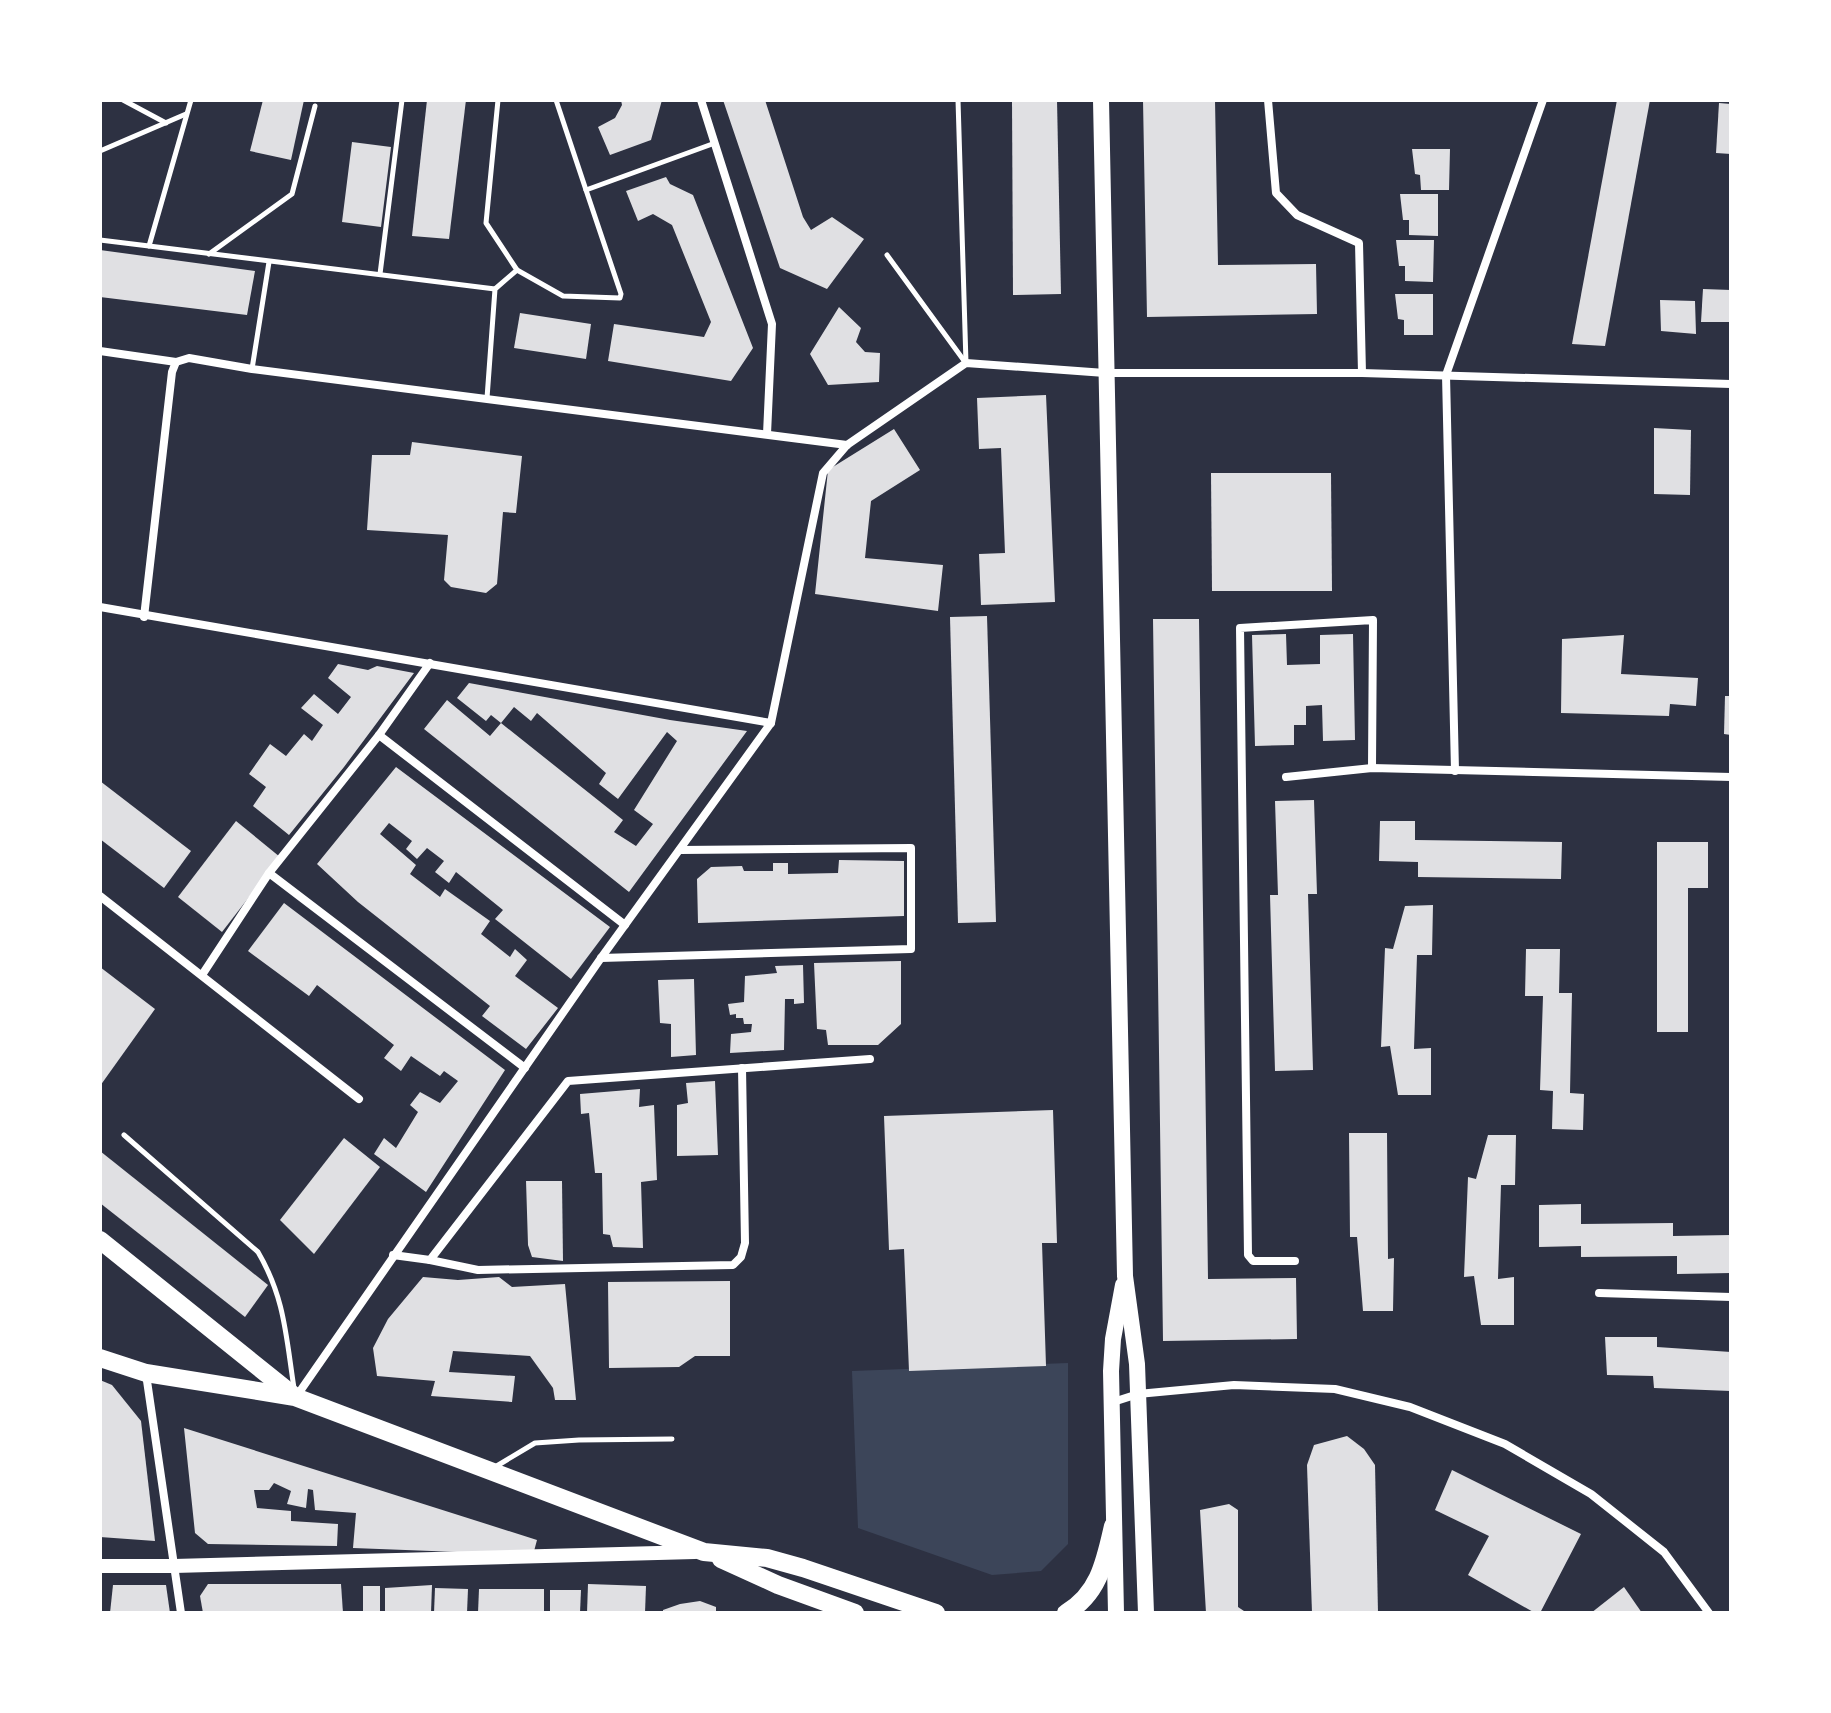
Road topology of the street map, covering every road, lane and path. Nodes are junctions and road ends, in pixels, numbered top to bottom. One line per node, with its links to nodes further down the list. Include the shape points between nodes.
1 (123, 100): 13 (lane)
2 (191, 100): 12 (lane)
3 (402, 100): 23 (lane)
4 (498, 100): 22 (lane, via 486,223)
5 (556, 100): 16 (lane)
6 (701, 100): 14 (street)
7 (958, 100): 27 (lane)
8 (1101, 100): 29 (main road)
9 (1268, 100): 30 (street, via 1276,193 1297,215 1359,243)
10 (1543, 100): 31 (street)
11 (315, 106): 19 (lane, via 292,194)
12 (187, 113): 13 (lane); 18 (lane)
13 (166, 123): 15 (lane)
14 (715, 143): 16 (lane); 34 (street, via 772,324)
15 (100, 151)
16 (586, 190): 22 (lane, via 620,298 563,296)
17 (100, 240): 18 (lane)
18 (149, 246): 19 (lane)
19 (208, 255): 21 (lane)
20 (887, 255): 27 (lane)
21 (269, 262): 23 (lane); 28 (lane)
22 (517, 270): 24 (lane)
23 (380, 274): 24 (lane)
24 (495, 289): 33 (lane)
25 (100, 351): 26 (street)
26 (176, 362): 28 (street, via 189,358); 37 (street)
27 (966, 363): 29 (street); 35 (street)
28 (252, 369): 33 (street)
29 (1105, 373): 30 (street); 60 (main road)
30 (1362, 373): 31 (street)
31 (1446, 375): 32 (street); 42 (street)
32 (1731, 384)
33 (487, 398): 34 (street)
34 (767, 434): 35 (street)
35 (847, 445): 39 (street, via 823,473)
36 (100, 607): 37 (street)
37 (144, 617): 38 (street)
38 (430, 663): 39 (street); 40 (street)
39 (771, 723): 45 (street)
40 (379, 735): 46 (street); 48 (street)
41 (1372, 768): 42 (street); 43 (street); 59 (street, via 1373,620 1240,628 1248,1255 1253,1261)
42 (1455, 771): 44 (street)
43 (1286, 777)
44 (1731, 777)
45 (680, 850): 48 (street); 49 (street, via 911,848 911,949)
46 (269, 873): 50 (street); 52 (street)
47 (100, 896): 50 (street)
48 (625, 925): 49 (street)
49 (601, 958): 52 (street)
50 (202, 975): 54 (street)
51 (870, 1059): 53 (street)
52 (525, 1068): 57 (street)
53 (742, 1068): 58 (street, via 568,1081); 58 (street, via 745,1243 733,1265 478,1270)
54 (359, 1099)
55 (124, 1135): 66 (lane, via 258,1252 280,1297)
56 (100, 1240): 66 (main road)
57 (393, 1255): 58 (street); 66 (street)
58 (430, 1260)
59 (1295, 1261)
60 (1125, 1276): 65 (main road); 67 (main road, via 1113,1339)
61 (1599, 1293): 62 (street)
62 (1731, 1297)
63 (100, 1358): 64 (main road)
64 (146, 1373): 66 (main road); 73 (street)
65 (1138, 1394): 67 (street); 79 (main road); 80 (street, via 1234,1385 1335,1389 1410,1407 1505,1444 1591,1494 1664,1552)
66 (295, 1397): 69 (main road)
67 (1110, 1403): 70 (main road)
68 (672, 1439): 69 (lane, via 535,1443)
69 (490, 1470): 71 (main road)
70 (1113, 1526): 77 (main road, via 1094,1587); 78 (main road)
71 (704, 1552): 73 (street); 75 (main road); 76 (main road, via 767,1558)
72 (100, 1566): 73 (street)
73 (174, 1566): 74 (street)
74 (181, 1613)
75 (855, 1613)
76 (936, 1613)
77 (1066, 1613)
78 (1116, 1613)
79 (1146, 1613)
80 (1709, 1613)

